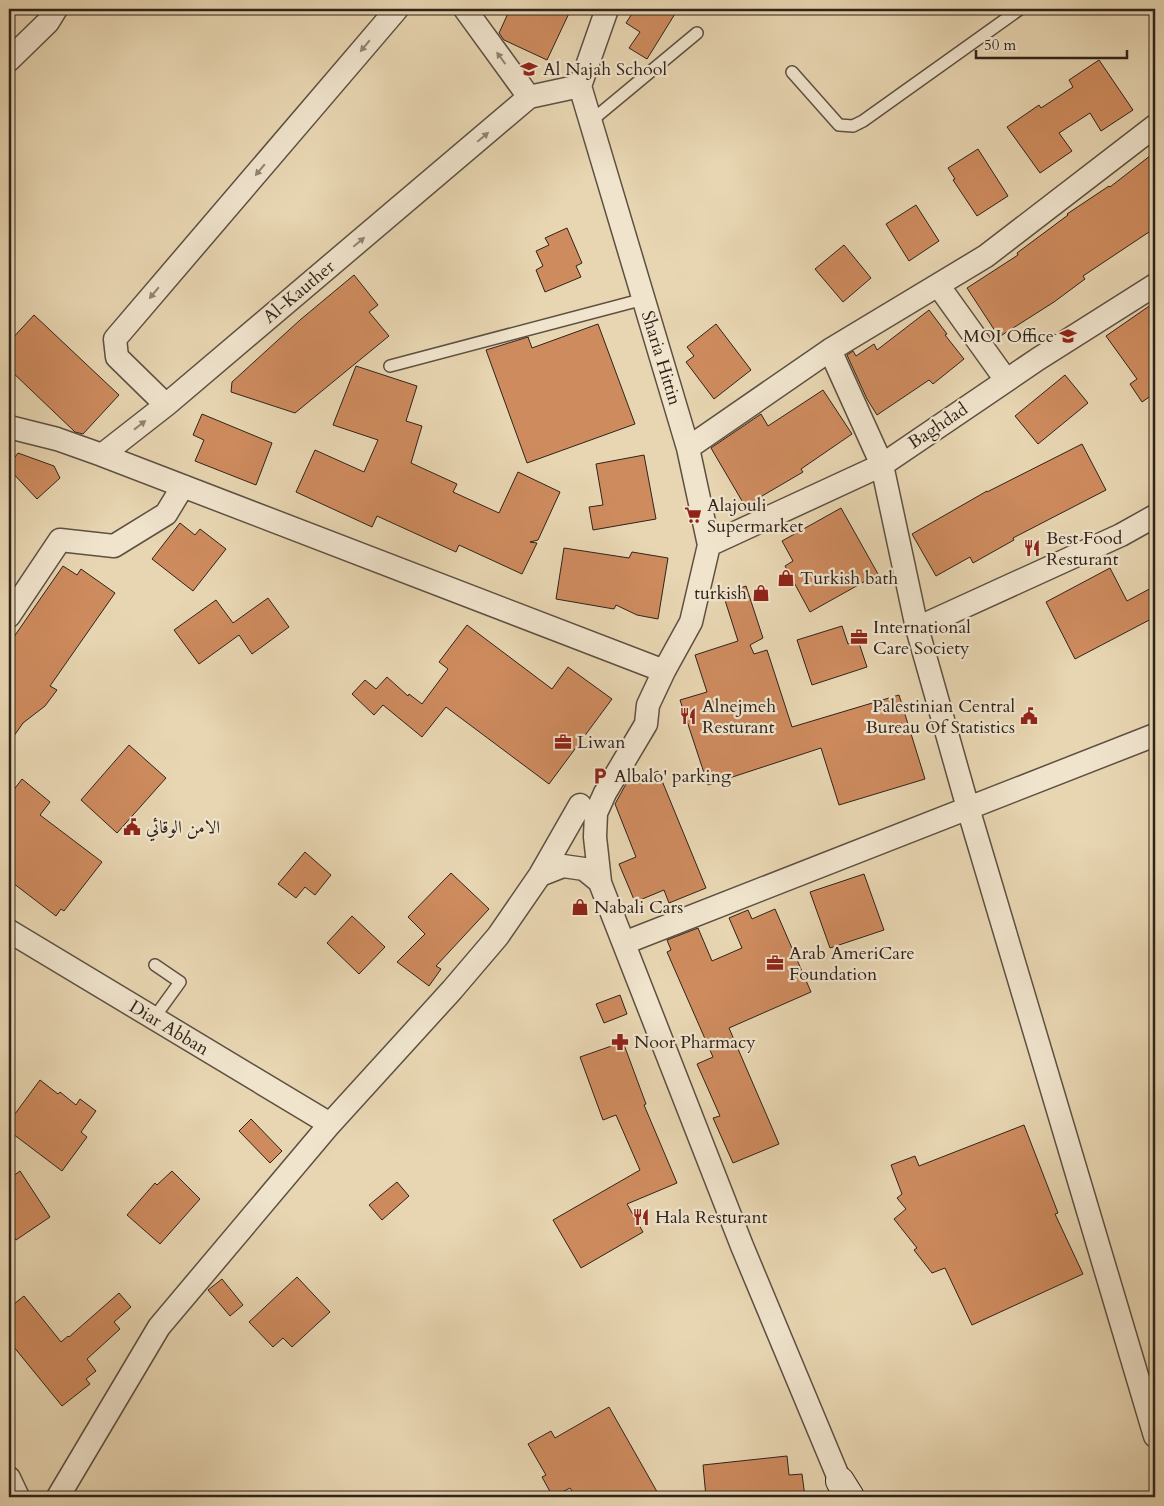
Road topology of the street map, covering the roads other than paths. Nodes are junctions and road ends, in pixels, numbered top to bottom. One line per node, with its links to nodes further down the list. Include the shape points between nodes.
1 (56, 9): 7 (street, via 48,22)
2 (397, 9): 19 (street, one-way to 19, via 116,339 118,357)
3 (465, 9): 10 (street, one-way to 3)
4 (607, 9): 9 (street)
5 (1020, 9): 8 (lane, via 871,116 852,126 840,125)
6 (697, 33): 11 (lane)
7 (9, 60)
8 (792, 72)
9 (580, 86): 10 (street, Al-Kauther); 11 (street, Sharia Hittin)
10 (530, 97): 19 (street, Al-Kauther, one-way to 10)
11 (590, 122): 15 (street, Sharia Hittin)
12 (1155, 126): 13 (street, via 986,256)
13 (938, 285): 16 (street); 18 (street)
14 (1155, 285): 18 (street, Baghdad)
15 (644, 299): 17 (lane); 23 (street, Sharia Hittin)
16 (830, 350): 23 (street); 25 (street)
17 (390, 366)
18 (1006, 380): 25 (street, Baghdad)
19 (166, 404): 24 (street, Al-Kauther, one-way to 19)
20 (9, 410): 22 (street)
21 (9, 427): 22 (street)
22 (45, 436): 24 (street)
23 (688, 448): 28 (street, Sharia Hittin)
24 (102, 455): 26 (street)
25 (882, 465): 28 (street, Baghdad); 30 (street)
26 (183, 486): 29 (street, via 166,514 114,546 60,540); 31 (street)
27 (1155, 516): 30 (street, via 1121,535)
28 (709, 545): 31 (street, Sharia Hittin, via 691,622)
29 (9, 616)
30 (917, 628): 35 (street)
31 (664, 672): 32 (street, Sharia Hittin)
32 (648, 705): 34 (street, via 634,718); 36 (street, via 646,724 604,793)
33 (1155, 735): 35 (street)
34 (580, 805): 36 (street); 37 (street)
35 (968, 808): 41 (street); 45 (street)
36 (589, 836): 37 (street); 39 (street)
37 (557, 843): 38 (street)
38 (540, 875): 39 (street, via 563,866 584,869); 44 (street, via 498,936 458,984)
39 (600, 882): 41 (street)
40 (9, 931): 43 (street, Diar Abban)
41 (624, 943): 47 (street)
42 (155, 965): 43 (lane, via 180,982)
43 (154, 1018): 44 (street, Diar Abban)
44 (330, 1124): 49 (street, via 158,1327)
45 (1155, 1436)
46 (9, 1478): 48 (street)
47 (843, 1492)
48 (18, 1497)
49 (58, 1497)

